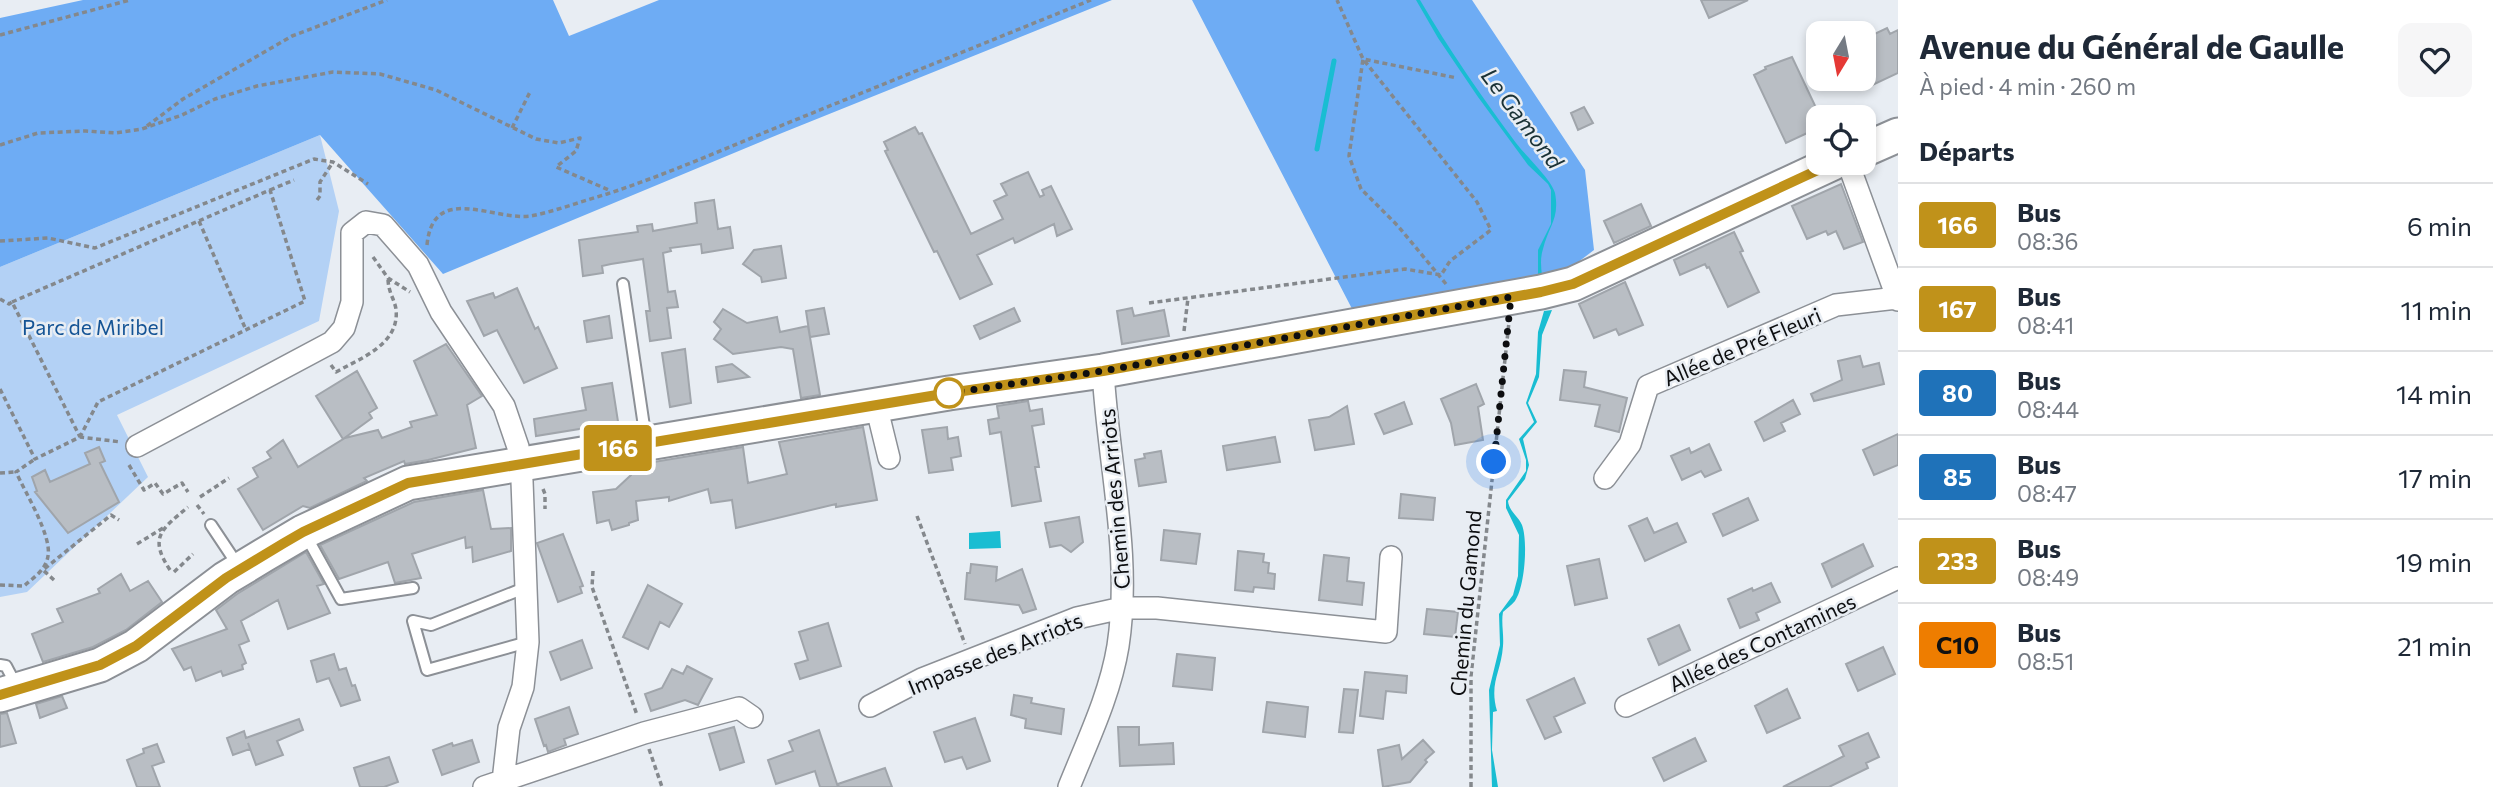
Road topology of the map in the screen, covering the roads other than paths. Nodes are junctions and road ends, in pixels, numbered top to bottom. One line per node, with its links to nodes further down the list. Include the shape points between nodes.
1 (1898, 135): 2 (main road)
2 (1876, 145)
3 (1807, 175): 7 (main road, via 1573,284)
4 (1852, 175): 6 (street)
5 (623, 284): 9 (lane)
6 (1897, 299): 13 (street, Allée de Pré Fleuri, via 1836,305 1648,386 1630,444)
7 (1103, 371): 8 (main road); 21 (street, Chemin des Arriots)
8 (876, 405): 9 (main road); 11 (street)
9 (646, 443): 12 (main road)
10 (137, 446): 12 (street, via 331,342 344,328 352,302 352,233 366,222 383,225 418,265 441,312 503,406)
11 (889, 458)
12 (520, 464): 15 (main road, via 408,483); 19 (street)
13 (1605, 478)
14 (211, 525): 17 (lane)
15 (303, 532): 17 (main road); 20 (lane, via 341,600)
16 (1391, 557): 21 (street, Impasse des Arriots, via 1386,632)
17 (240, 569): 23 (main road, via 136,646 100,665)
18 (1898, 578): 25 (street, Allée des Contamines)
19 (527, 587): 22 (street); 22 (lane, via 431,625 413,621 427,670)
20 (414, 588)
21 (1122, 608): 24 (street, Impasse des Arriots, via 1077,618 971,659); 28 (street, Chemin des Arriots, via 1107,690)
22 (528, 642): 27 (street, via 523,687)
23 (6, 683)
24 (870, 706)
25 (1626, 706)
26 (752, 717): 27 (street, via 739,708 643,733)
27 (497, 785)
28 (1069, 787)

